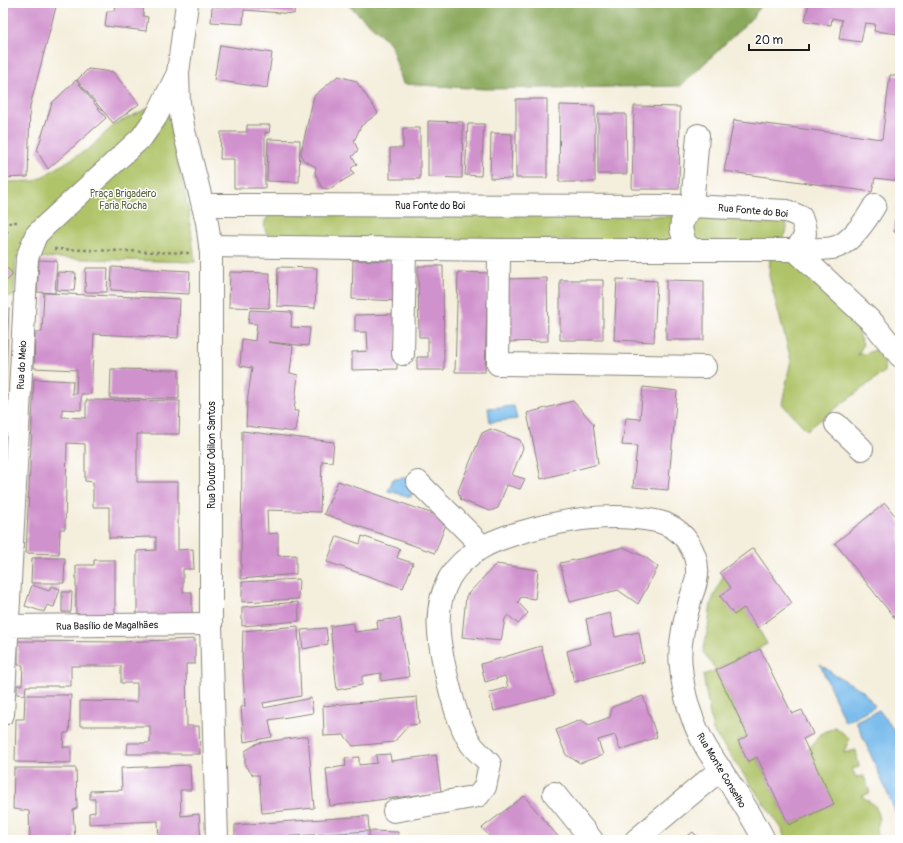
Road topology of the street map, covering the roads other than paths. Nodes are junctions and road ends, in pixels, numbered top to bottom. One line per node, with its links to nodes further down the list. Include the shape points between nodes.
1 (187, 3): 2 (street)
2 (178, 73): 4 (street, Rua Doutor Odilon Santos, via 179,103 184,131); 20 (street, Rua do Meio, via 156,117 142,137 45,226 36,235 30,248)
3 (698, 134): 6 (street)
4 (203, 205): 6 (street, Rua Fonte do Boi); 9 (street, Rua Doutor Odilon Santos)
5 (875, 205): 11 (street, via 863,226 848,240 834,248)
6 (692, 206): 8 (street, via 682,222 681,229 685,243); 11 (street, Rua Fonte do Boi, via 787,211 801,217 806,231 804,239)
7 (405, 249): 9 (street); 10 (street); 12 (street)
8 (692, 249): 10 (street); 11 (street)
9 (211, 250): 19 (street, Rua Doutor Odilon Santos)
10 (499, 250): 14 (street, via 498,364)
11 (795, 250): 13 (street, via 874,324)
12 (403, 354)
13 (900, 356)
14 (705, 367)
15 (836, 424): 16 (street)
16 (862, 449)
17 (418, 482): 18 (street)
18 (483, 547): 22 (street, Rua Monte Conselho, via 536,528 601,516 653,520 667,524 680,532 695,557 698,572 682,639 680,666 684,692 692,718 706,748); 24 (street, Rua Monte Conselho, via 466,559 450,576 441,596 438,618 439,643 461,725 472,745 490,764 485,787 478,796)
19 (211, 624): 20 (street, Rua Basílio de Magalhães); 25 (street, Rua Doutor Odilon Santos)
20 (5, 626): 21 (street, Rua do Meio)
21 (3, 714)
22 (721, 769): 27 (street); 28 (street, Rua Monte Conselho)
23 (554, 793): 26 (street)
24 (394, 811)
25 (217, 840)
26 (592, 840)
27 (636, 840)
28 (764, 840)

